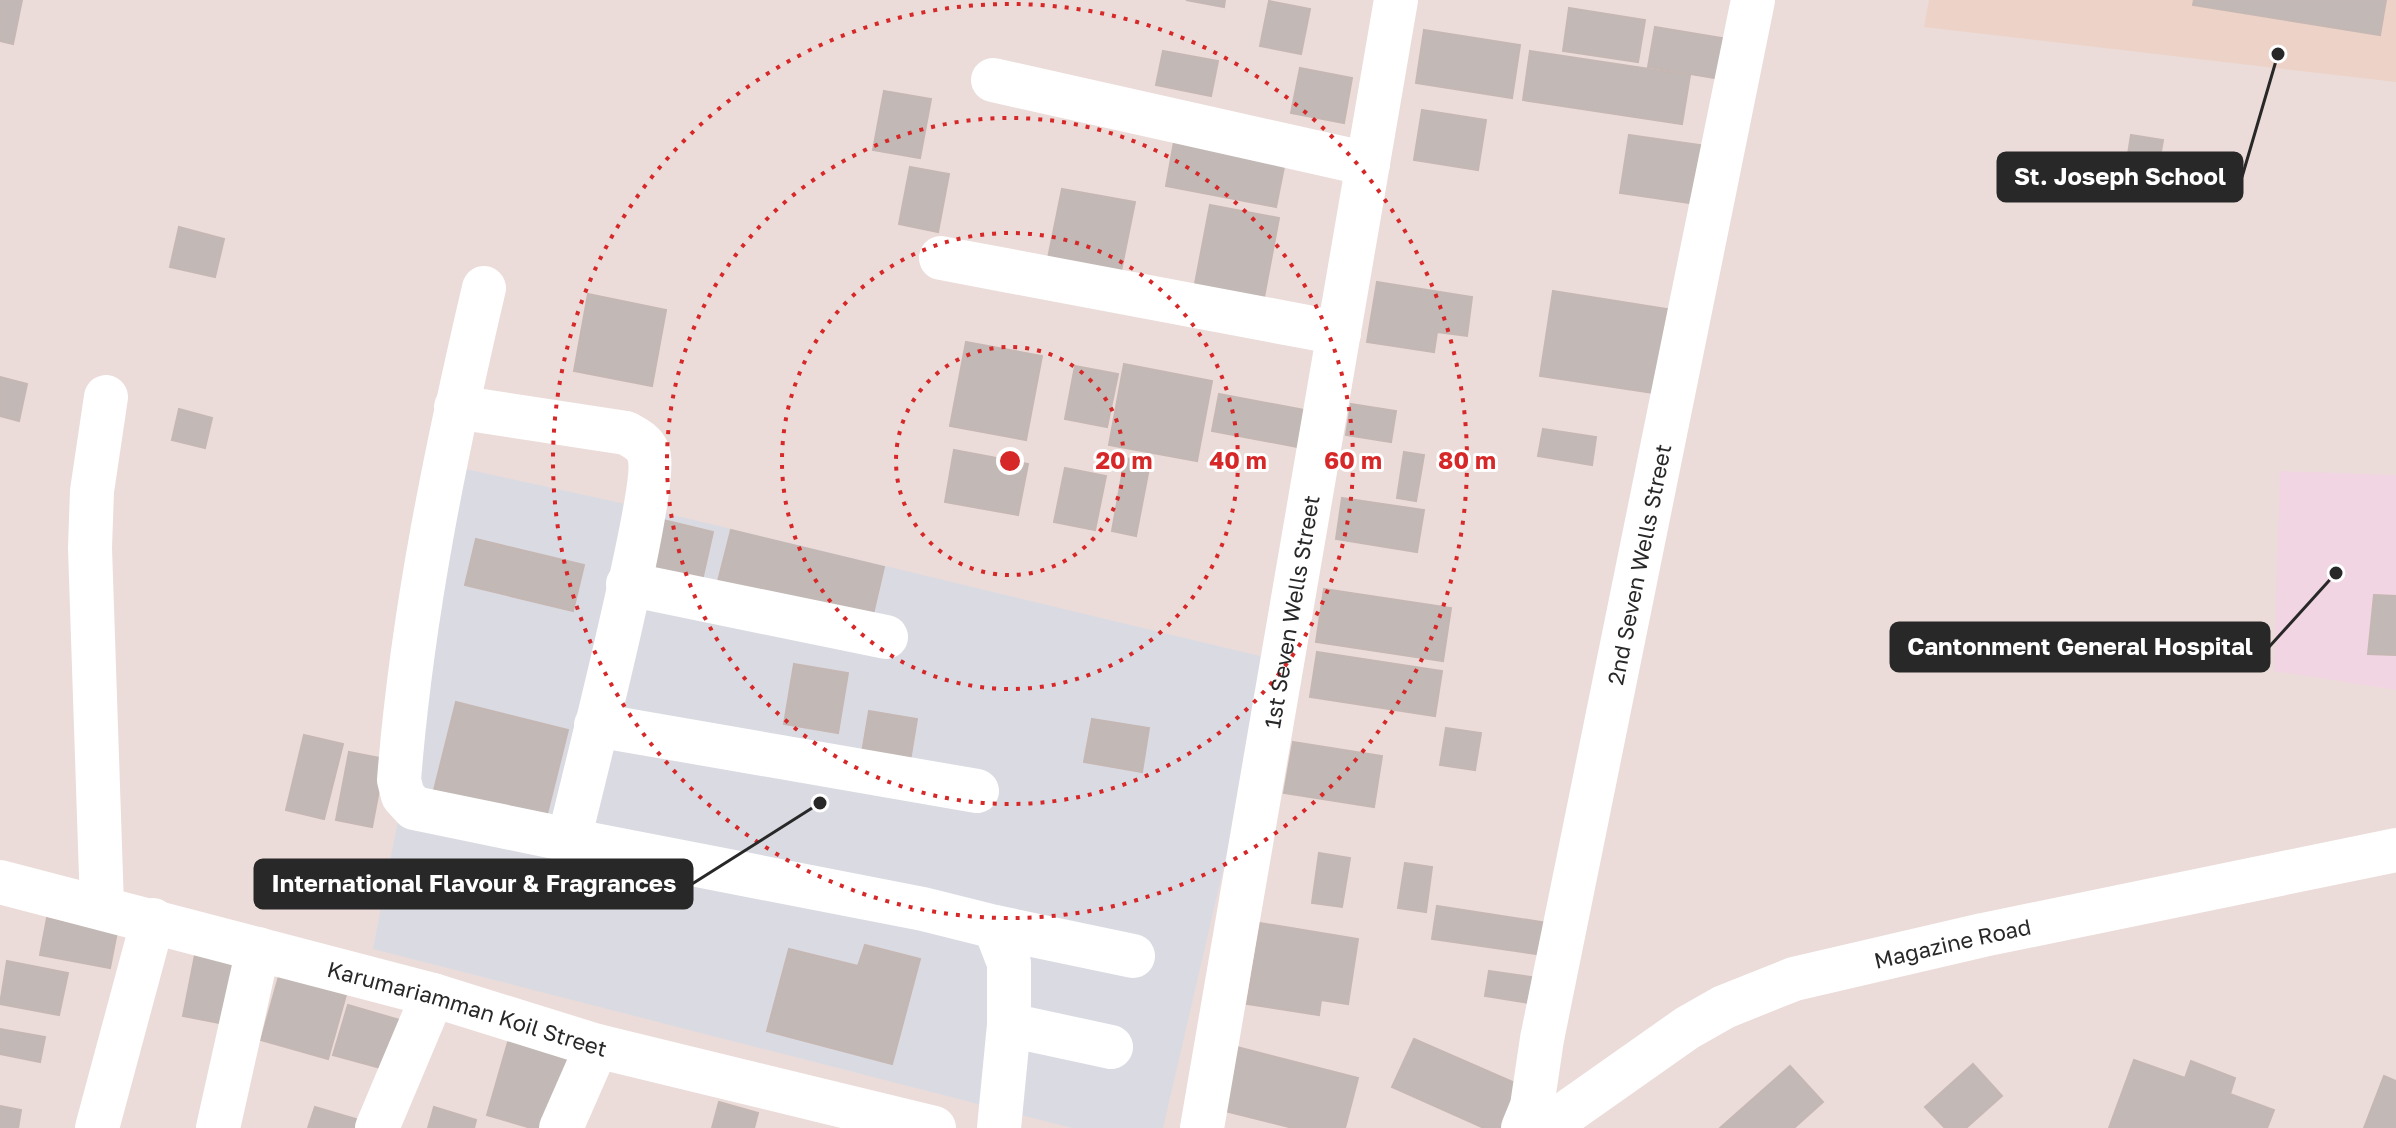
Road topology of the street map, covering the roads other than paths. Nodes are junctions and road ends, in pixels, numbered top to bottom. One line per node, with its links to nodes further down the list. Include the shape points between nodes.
1 (1396, 0): 4 (street, 1st Seven Wells Street)
2 (1753, 0): 33 (street, 2nd Seven Wells Street, via 1532,1106)
3 (993, 80): 4 (street)
4 (1368, 164): 7 (street, 1st Seven Wells Street)
5 (941, 258): 7 (street)
6 (484, 288): 9 (street)
7 (1339, 333): 32 (street, 1st Seven Wells Street)
8 (106, 397): 17 (street, via 92,491 90,548)
9 (456, 407): 10 (street, via 626,433 639,440 649,454 650,474); 14 (street, via 411,654 399,780 403,796 414,808)
10 (628, 584): 11 (street); 12 (street)
11 (886, 637)
12 (596, 725): 13 (street); 14 (street)
13 (977, 791)
14 (569, 840): 19 (street)
15 (2396, 850): 34 (street, Magazine Road, via 1794,979 1687,1028)
16 (2, 893): 17 (street, Karumariamman Koil Street)
17 (102, 906): 18 (street, Karumariamman Koil Street)
18 (153, 920): 20 (street, Karumariamman Koil Street); 26 (street)
19 (995, 927): 21 (street); 23 (street, via 1009,963)
20 (258, 949): 22 (street, Karumariamman Koil Street); 27 (street)
21 (1133, 956)
22 (433, 995): 24 (street, Karumariamman Koil Street); 28 (street)
23 (1009, 1025): 25 (street); 31 (street)
24 (597, 1046): 29 (street); 30 (street, Karumariamman Koil Street)
25 (1111, 1047)
26 (97, 1128)
27 (218, 1128)
28 (377, 1128)
29 (561, 1128)
30 (934, 1128)
31 (999, 1128)
32 (1202, 1128)
33 (1523, 1128)
34 (1545, 1128)

